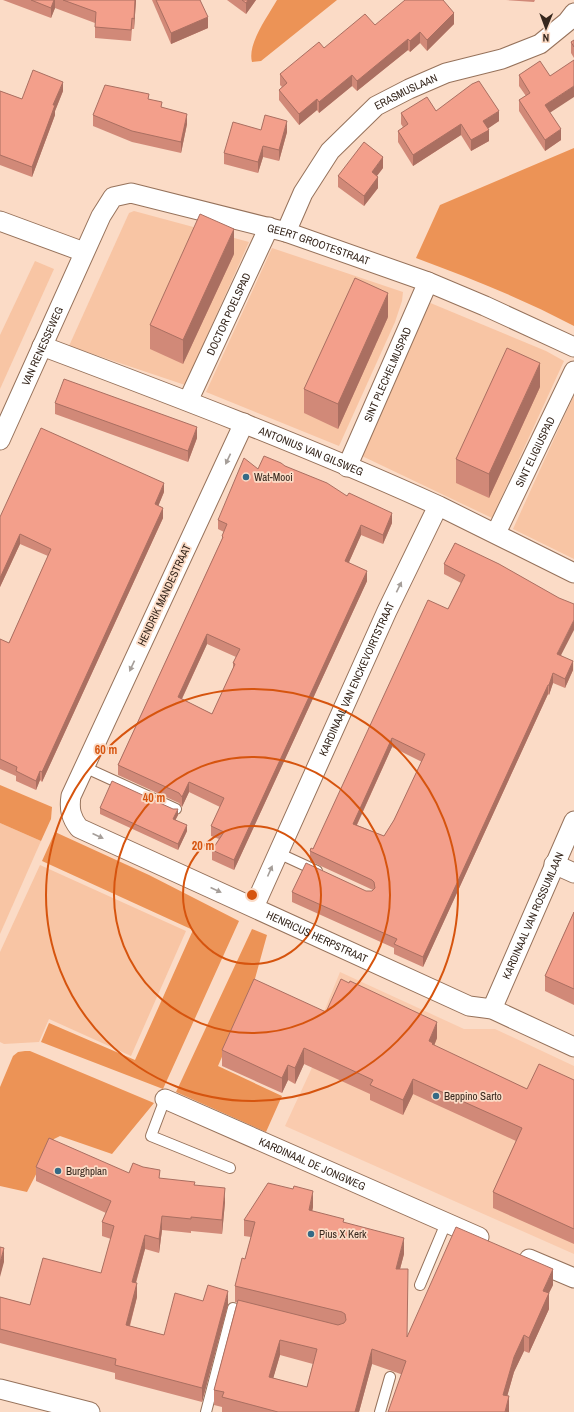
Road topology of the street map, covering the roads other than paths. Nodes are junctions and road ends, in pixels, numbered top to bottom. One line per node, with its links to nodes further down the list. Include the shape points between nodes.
1 (574, 13): 3 (street, ERASMUSLAAN, via 540,44 502,59 446,73 409,88 376,106 330,152)
2 (0, 221): 4 (street)
3 (277, 229): 4 (street, GEERT GROOTESTRAAT, via 131,193 114,197 101,216); 5 (street, GEERT GROOTESTRAAT); 9 (street, DOCTOR POELSPAD)
4 (84, 252): 6 (street, VAN RENESSEWEG)
5 (428, 282): 7 (street, GEERT GROOTESTRAAT); 12 (street, SINT PLECHELMUSPAD)
6 (42, 346): 9 (street, ANTONIUS VAN GILSWEG); 11 (street, VAN RENESSEWEG)
7 (574, 347)
8 (574, 371): 14 (street, SINT ELIGIUSPAD)
9 (188, 401): 10 (street, ANTONIUS VAN GILSWEG)
10 (244, 423): 12 (street, ANTONIUS VAN GILSWEG); 16 (street, HENDRIK MANDESTRAAT, one-way to 16)
11 (0, 440)
12 (347, 466): 13 (street, ANTONIUS VAN GILSWEG)
13 (438, 506): 14 (street, ANTONIUS VAN GILSWEG); 20 (street, KARDINAAL VAN ENCKEVOIRTSTRAAT, one-way to 13)
14 (496, 533): 15 (street, ANTONIUS VAN GILSWEG)
15 (574, 573)
16 (84, 767): 17 (lane); 18 (street, HENDRIK MANDESTRAAT, via 71,796)
17 (176, 809)
18 (70, 812): 24 (street, HENRICUS HERPSTRAAT, one-way to 24, via 79,828)
19 (574, 821): 21 (street, KARDINAAL VAN ROSSUMLAAN)
20 (278, 853): 23 (lane); 24 (street, KARDINAAL VAN ENCKEVOIRTSTRAAT, one-way to 20)
21 (554, 864): 22 (street); 25 (street, KARDINAAL VAN ROSSUMLAAN)
22 (574, 873)
23 (327, 876)
24 (254, 907): 25 (street, HENRICUS HERPSTRAAT, via 469,1006)
25 (492, 1009): 26 (street, HENRICUS HERPSTRAAT)
26 (574, 1047)
27 (166, 1099): 28 (lane, KARDINAAL DE JONGWEG, via 151,1136); 29 (street, KARDINAAL DE JONGWEG)
28 (230, 1168)
29 (446, 1223): 30 (street, KARDINAAL DE JONGWEG); 31 (lane)
30 (574, 1278)
31 (420, 1284)
32 (256, 1314): 36 (lane, via 233,1308)
33 (390, 1377): 37 (lane)
34 (0, 1389): 35 (street)
35 (90, 1412)
36 (206, 1412)
37 (380, 1412)

